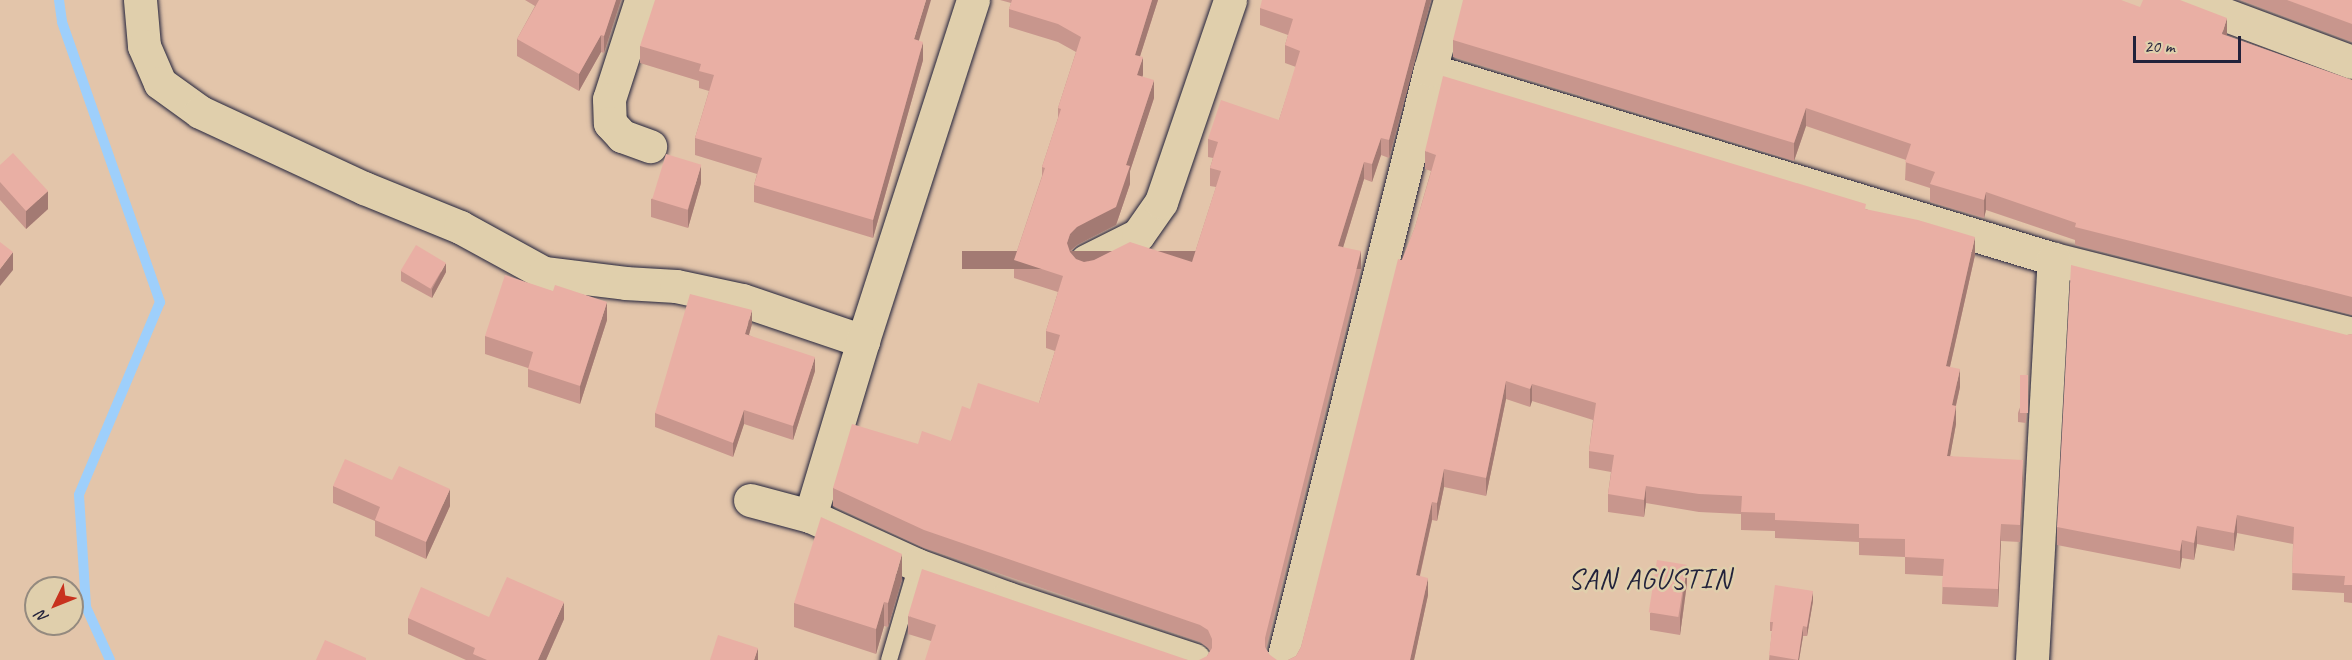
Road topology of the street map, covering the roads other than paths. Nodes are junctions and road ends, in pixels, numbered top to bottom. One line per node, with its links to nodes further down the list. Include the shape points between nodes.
1 (140, 0): 13 (street, via 144,46 160,83 200,112 364,188 460,227 544,273 742,300)
2 (641, 0): 9 (street, via 609,99 610,123 622,136)
3 (973, 0): 13 (street)
4 (1230, 0): 11 (street, via 1161,202 1138,235)
5 (1450, 0): 8 (street)
6 (2186, 0): 7 (street)
7 (2352, 62)
8 (1430, 70): 10 (street); 19 (street)
9 (650, 147)
10 (2054, 259): 12 (street); 20 (street)
11 (1086, 261)
12 (2352, 334)
13 (863, 341): 15 (street)
14 (750, 500): 15 (street)
15 (810, 516): 16 (street)
16 (917, 565): 17 (lane); 18 (street)
17 (889, 660)
18 (1194, 660)
19 (1283, 660)
20 (2032, 660)

